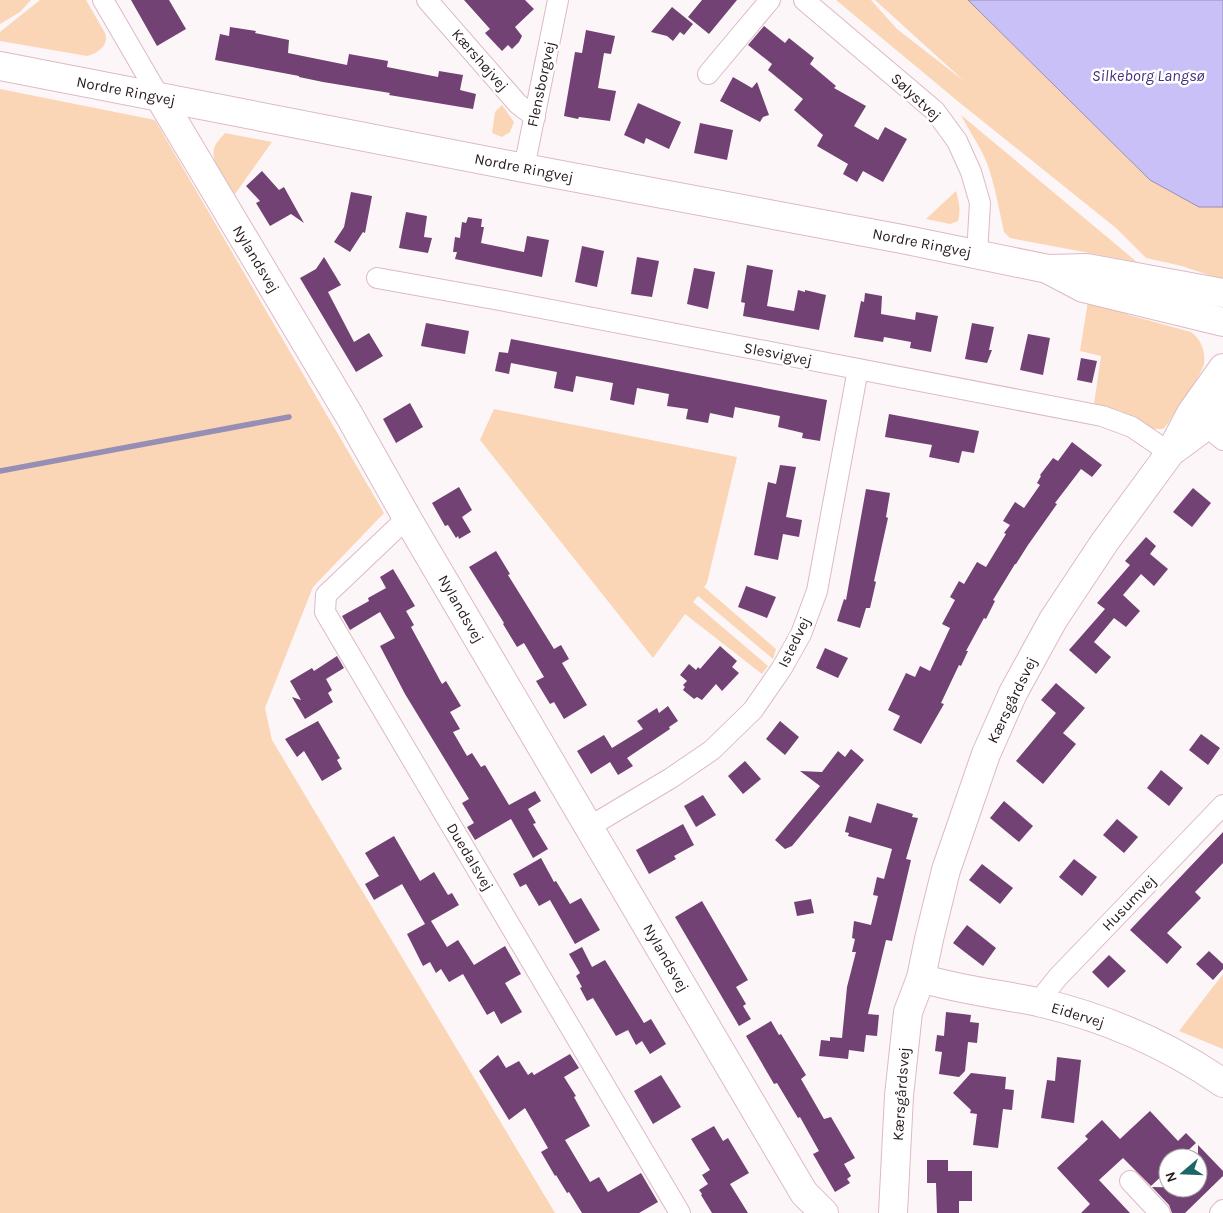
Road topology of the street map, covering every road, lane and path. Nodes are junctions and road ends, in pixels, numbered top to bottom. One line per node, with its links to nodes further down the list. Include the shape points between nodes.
1 (103, 0): 8 (street, Nylandsvej)
2 (427, 0): 9 (street, Kærshøjvej, via 518,104)
3 (558, 0): 9 (street, Flensborgvej)
4 (770, 0): 7 (street)
5 (804, 0): 11 (street, Sølystvej, via 936,111 958,141 980,203)
6 (0, 66): 8 (street, Nordre Ringvej)
7 (708, 74)
8 (160, 98): 10 (street, Nordre Ringvej); 22 (street, Nylandsvej)
9 (535, 117): 10 (street, Flensborgvej)
10 (524, 168): 11 (street, Nordre Ringvej)
11 (977, 254): 12 (street, Nordre Ringvej)
12 (1048, 269): 14 (street, Nordre Ringvej); 15 (street, Nordre Ringvej, via 1087,268)
13 (377, 278): 19 (street, Slesvigvej)
14 (1083, 288): 16 (street, via 1142,290); 17 (street, Nordre Ringvej)
15 (1223, 293)
16 (1223, 310)
17 (1223, 322)
18 (1223, 368): 21 (street, Kærsgårdsvej, via 1191,413)
19 (858, 369): 21 (street, Slesvigvej, via 1102,416 1132,427); 24 (street, Istedvej, via 817,591 801,634 782,668 753,710 712,750)
20 (1217, 424): 21 (street, Kærsgårdsvej)
21 (1170, 453): 25 (street, Kærsgårdsvej, via 1078,580 1013,694 960,824)
22 (407, 518): 24 (street, Nylandsvej); 30 (street, Duedalsvej, via 326,595 325,612)
23 (1223, 805): 26 (street, Husumvej, via 1058,977)
24 (589, 827): 31 (street, Nylandsvej, via 804,1193)
25 (921, 978): 26 (street, Eidervej); 32 (street, Kærsgårdsvej, via 908,1012 899,1096); 33 (street, Kærsgårdsvej, via 922,1026)
26 (1038, 1002): 27 (street, Eidervej, via 1122,1029 1198,1065)
27 (1223, 1083)
28 (1130, 1181): 34 (street)
29 (1223, 1210): 35 (street)
30 (680, 1213)
31 (824, 1213)
32 (894, 1213)
33 (910, 1213)
34 (1160, 1213)
35 (1220, 1213)

